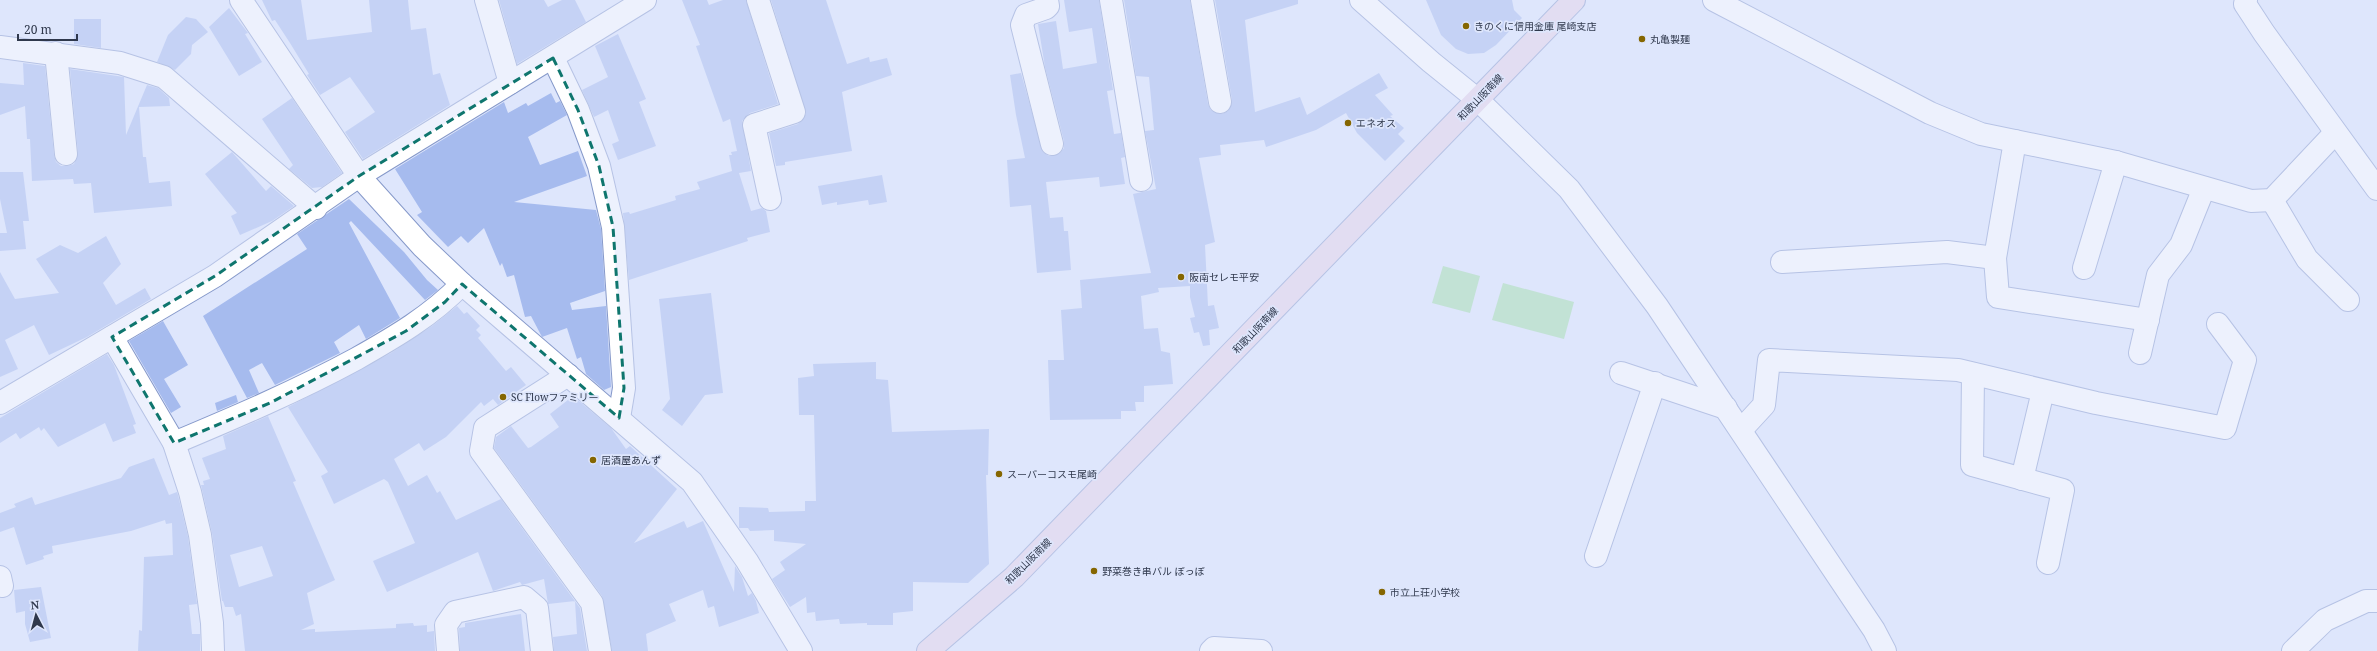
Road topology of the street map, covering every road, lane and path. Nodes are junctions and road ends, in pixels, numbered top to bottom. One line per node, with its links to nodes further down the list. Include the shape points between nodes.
1 (241, 0): 23 (street)
2 (486, 0): 15 (street)
3 (646, 0): 14 (street)
4 (758, 0): 27 (street, via 794,112 754,125)
5 (1047, 0): 20 (street, via 1046,8 1026,15 1022,25)
6 (1111, 0): 24 (street)
7 (1202, 0): 17 (street)
8 (1361, 0): 16 (street)
9 (1574, 0): 16 (main road, 和歌山阪南線)
10 (1714, 0): 19 (street, via 1930,113 1982,134)
11 (2246, 0): 18 (street, via 2245,4 2264,33)
12 (0, 47): 13 (street)
13 (56, 53): 21 (street); 29 (street, via 120,63 164,77)
14 (552, 58): 15 (street); 46 (street, via 578,110 599,166 613,227 624,388)
15 (510, 83): 23 (street)
16 (1478, 100): 45 (street, via 1569,189 1656,306); 58 (main road, 和歌山阪南線, via 1014,577)
17 (1220, 102)
18 (2335, 133): 26 (street); 28 (street)
19 (2015, 141): 22 (street); 30 (street)
20 (1052, 144)
21 (66, 154)
22 (2116, 162): 25 (street); 32 (street)
23 (359, 176): 29 (street); 33 (street, via 422,246)
24 (1141, 180)
25 (2204, 188): 28 (street, via 2251,201); 35 (street, via 2181,245 2158,275)
26 (2377, 189)
27 (770, 199)
28 (2272, 200): 34 (street, via 2307,259)
29 (316, 208): 37 (street, via 215,276)
30 (1995, 258): 31 (street, via 1947,252); 35 (street, via 1998,297)
31 (1782, 262)
32 (2084, 268)
33 (462, 284): 41 (street); 48 (street, via 445,302 406,331 276,400)
34 (2348, 300)
35 (2148, 320): 38 (street)
36 (2218, 324): 43 (street, via 2244,360 2225,428)
37 (112, 337): 44 (street); 48 (street)
38 (2140, 353)
39 (1621, 373): 42 (street)
40 (1973, 374): 43 (street); 47 (street, via 1958,370 1769,360 1764,405); 49 (street, via 1972,465)
41 (568, 375): 46 (street); 56 (street, via 485,428 481,451 592,603)
42 (1655, 383): 45 (street); 50 (street)
43 (2043, 391): 49 (street)
44 (0, 403)
45 (1726, 408): 47 (street)
46 (619, 418): 57 (street, via 692,482 748,561)
47 (1741, 430): 61 (street, via 1874,630)
48 (174, 443): 53 (street, via 190,492 200,535 212,623)
49 (2022, 479): 51 (street, via 2063,490)
50 (1596, 556)
51 (2048, 563)
52 (2377, 601): 62 (street, via 2366,601 2325,620)
53 (213, 651)
54 (448, 651): 55 (street, via 446,625 455,612 524,597 537,608)
55 (542, 651)
56 (600, 651)
57 (801, 651)
58 (928, 651)
59 (1211, 651): 60 (street, via 1214,648)
60 (1261, 651)
61 (1885, 651)
62 (2293, 651)

